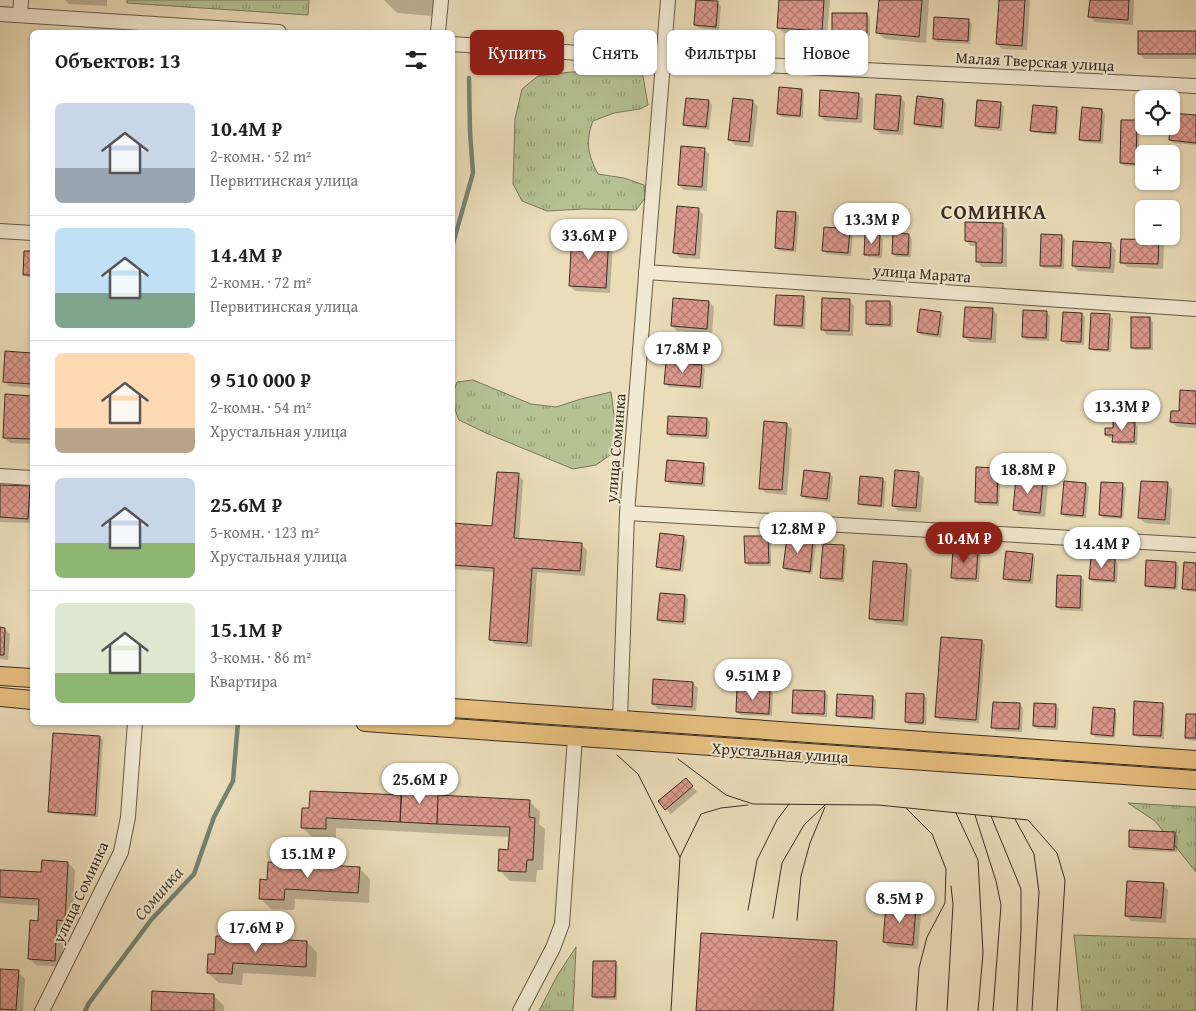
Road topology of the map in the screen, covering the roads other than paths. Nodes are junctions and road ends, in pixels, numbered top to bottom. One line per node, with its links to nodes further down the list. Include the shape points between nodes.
1 (20, 0): 5 (street)
2 (441, 0): 7 (street)
3 (668, 0): 9 (street, улица Соминка)
4 (0, 14): 5 (street)
5 (20, 15): 6 (street)
6 (249, 30)
7 (438, 30)
8 (455, 44): 9 (street, Малая Тверская улица)
9 (663, 58): 10 (street, Малая Тверская улица); 13 (street, улица Соминка)
10 (1196, 86)
11 (0, 231): 12 (street)
12 (30, 233)
13 (646, 272): 14 (street, улица Марата); 17 (street, улица Соминка)
14 (1196, 309)
15 (0, 476): 16 (street)
16 (30, 478)
17 (627, 513): 18 (street); 25 (street, улица Соминка)
18 (1196, 545)
19 (0, 676): 20 (main road)
20 (30, 678)
21 (0, 697): 22 (main road)
22 (30, 700)
23 (455, 708): 24 (main road, Хрустальная улица)
24 (575, 717): 25 (main road, Хрустальная улица); 28 (main road)
25 (620, 720): 29 (main road); 30 (main road, Хрустальная улица)
26 (135, 725): 32 (street, улица Соминка, via 128,817 121,852)
27 (407, 725): 28 (main road, Хрустальная улица)
28 (575, 737): 29 (main road, Хрустальная улица); 33 (street, via 562,924)
29 (619, 740): 31 (main road, Хрустальная улица)
30 (1196, 760)
31 (1196, 780)
32 (42, 1011)
33 (520, 1011)

